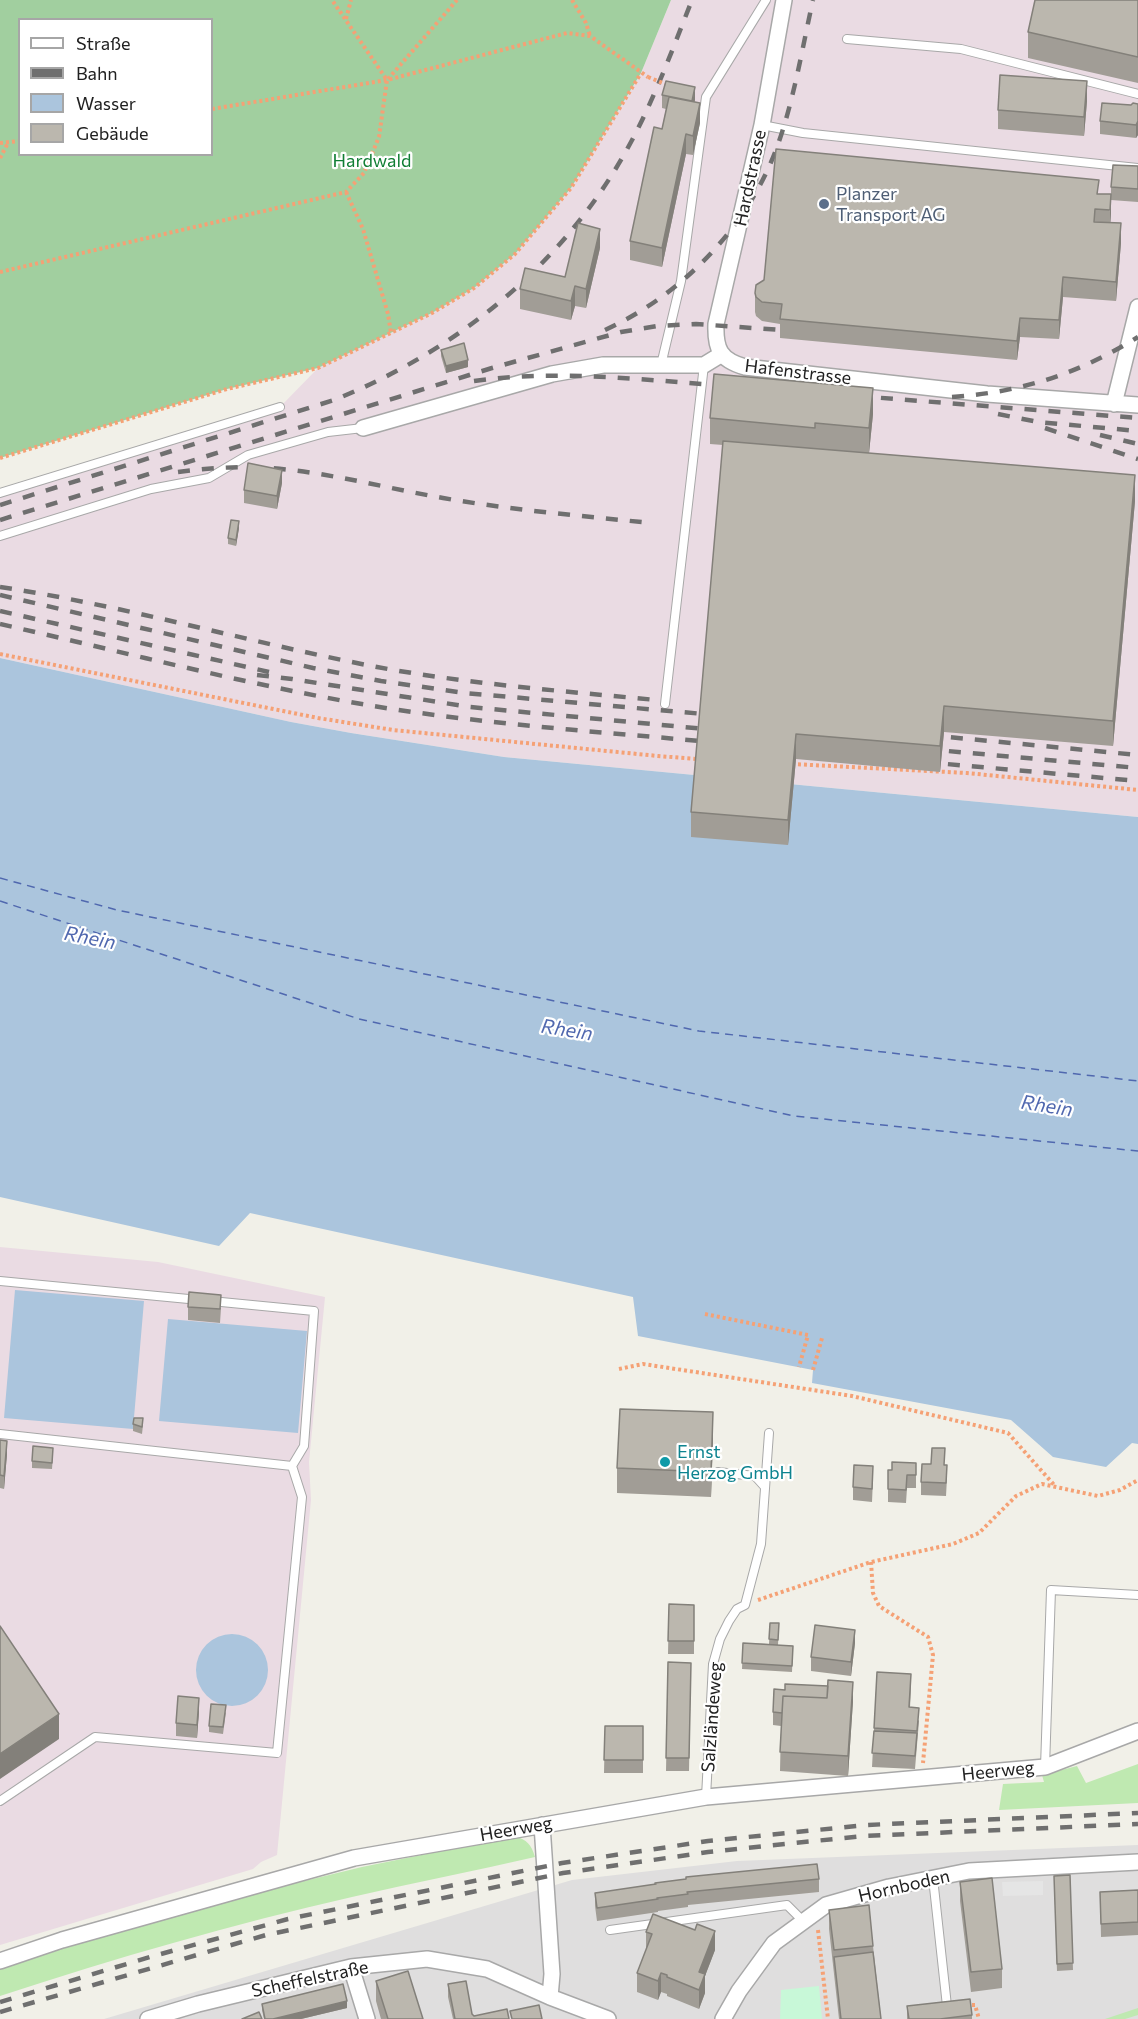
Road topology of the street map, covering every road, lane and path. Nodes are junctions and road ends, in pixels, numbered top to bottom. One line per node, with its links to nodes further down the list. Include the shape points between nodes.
1 (333, 0): 7 (path)
2 (351, 0): 7 (path)
3 (458, 0): 11 (path)
4 (572, 0): 8 (path)
5 (766, 0): 26 (lane, via 706,97 681,281)
6 (784, 0): 15 (street, Hardstrasse)
7 (346, 20): 11 (path)
8 (590, 36): 10 (path); 11 (path, via 567,33)
9 (847, 39): 13 (lane, via 962,49)
10 (641, 73): 12 (path, bridge); 24 (path, via 571,188 515,254 474,288)
11 (387, 80): 14 (path); 21 (path, via 379,137 364,173)
12 (679, 89)
13 (1138, 94)
14 (213, 109)
15 (762, 125): 20 (lane, via 814,134); 25 (street, Hardstrasse, via 716,324 717,345)
16 (18, 141): 18 (path)
17 (0, 143): 18 (path)
18 (8, 143): 19 (path)
19 (0, 158)
20 (1138, 168)
21 (346, 192): 22 (path); 24 (path, via 363,229)
22 (0, 272)
23 (1138, 308): 28 (street)
24 (391, 333): 32 (path, via 318,368 227,389)
25 (722, 354): 27 (street, Hafenstrasse); 28 (street, Hafenstrasse, via 745,367)
26 (661, 365): 27 (street); 31 (street, via 603,365 552,374)
27 (704, 365): 36 (lane)
28 (1114, 404): 29 (street, Hafenstrasse)
29 (1138, 405)
30 (280, 407): 33 (lane)
31 (363, 428): 34 (lane, via 328,432 248,455 209,478 150,489)
32 (0, 458)
33 (0, 493)
34 (0, 536)
35 (0, 654): 37 (path, via 393,730)
36 (665, 704)
37 (705, 759)
38 (788, 764): 39 (path, via 967,773)
39 (1138, 790)
40 (0, 1281): 48 (lane, via 314,1311 304,1446)
41 (705, 1314): 43 (path, via 808,1335)
42 (822, 1338): 45 (path)
43 (799, 1367)
44 (619, 1369): 52 (path, via 643,1364 852,1396 1008,1433)
45 (813, 1370)
46 (768, 1433): 51 (lane, Salzländeweg)
47 (0, 1434): 48 (lane)
48 (292, 1466): 60 (lane, via 302,1497 277,1754 95,1737)
49 (718, 1472): 51 (lane, via 755,1476)
50 (1138, 1480): 52 (path, via 1098,1496)
51 (764, 1486): 55 (lane, Salzländeweg, via 761,1544)
52 (1055, 1486): 53 (path, via 1041,1484 1016,1496 979,1533 953,1544)
53 (871, 1562): 55 (path); 58 (path, via 873,1593 879,1606 928,1637 933,1654)
54 (1138, 1595): 57 (lane, Heerweg, via 1051,1590)
55 (745, 1605): 59 (lane, Salzländeweg, via 729,1621 713,1664)
56 (1138, 1731): 57 (street, Heerweg)
57 (1045, 1767): 58 (street, Heerweg)
58 (922, 1779): 59 (street, Heerweg)
59 (706, 1797): 61 (street, Heerweg)
60 (0, 1801)
61 (542, 1825): 66 (street, Heerweg, via 354,1858); 68 (street, via 552,1974)
62 (1138, 1862): 63 (street, Hornboden, via 969,1871)
63 (933, 1878): 64 (street, Hornboden, via 826,1905); 69 (lane)
64 (807, 1918): 65 (lane, via 787,1905); 74 (street, Hornboden, via 774,1943); 75 (path, via 817,1922)
65 (610, 1930)
66 (0, 1961)
67 (351, 1966): 68 (street, Scheffelstraße, via 427,1959 487,1969); 70 (street, Scheffelstraße); 72 (street)
68 (550, 1997): 73 (street, Scheffelstraße)
69 (947, 2006): 76 (path, via 975,2005)
70 (201, 2012): 71 (street, Scheffelstraße)
71 (148, 2019)
72 (367, 2019)
73 (608, 2019)
74 (723, 2019)
75 (828, 2019)
76 (979, 2019)

